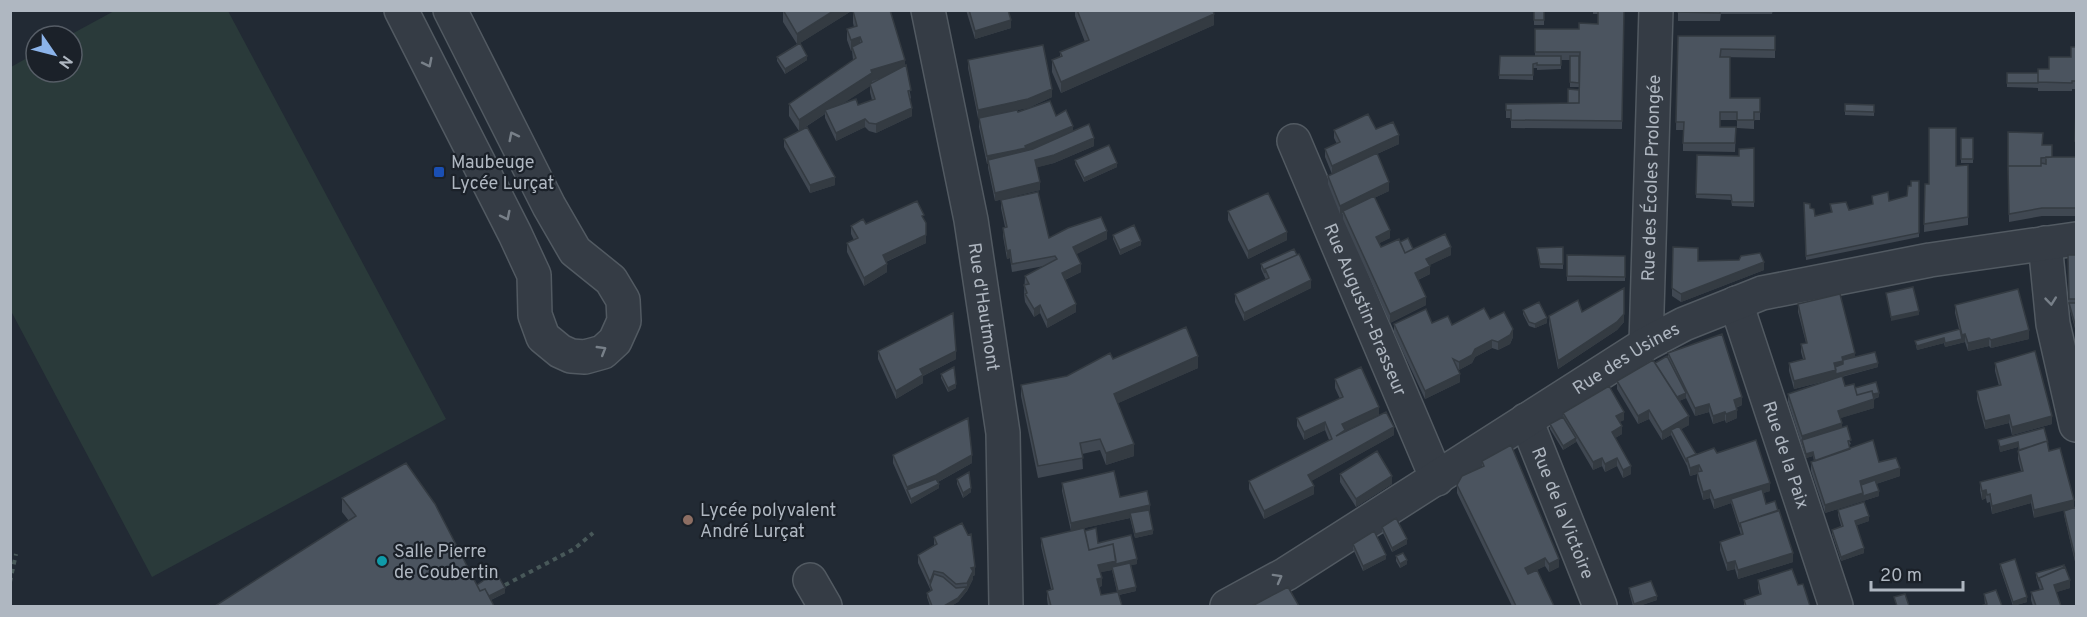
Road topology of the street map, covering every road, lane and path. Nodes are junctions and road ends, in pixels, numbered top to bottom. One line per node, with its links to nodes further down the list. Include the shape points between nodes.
1 (402, 10): 2 (street, one-way to 2, via 534,275 535,315 543,337 571,356 603,352 615,341 624,321 623,300 611,280 575,251)
2 (450, 10)
3 (928, 10): 16 (street, Rue d'Hautmont, via 971,220 1003,433)
4 (1656, 10): 8 (street, Rue des Écoles Prolongée)
5 (1294, 141): 11 (street, Rue Augustin-Brasseur)
6 (2061, 241): 7 (street, Rue des Usines, via 1930,260 1773,290); 10 (street, one-way to 10, via 2053,324)
7 (1736, 303): 8 (street, Rue des Usines); 19 (street, Rue de la Paix)
8 (1646, 344): 9 (street, Rue des Usines)
9 (1526, 420): 11 (street, Rue des Usines); 18 (street, Rue de la Victoire)
10 (2076, 425)
11 (1437, 479): 17 (street, Rue des Usines, one-way to 11, via 1286,574)
12 (593, 533): 15 (path, via 574,549)
13 (16, 554): 14 (path)
14 (10, 582)
15 (505, 585)
16 (1006, 606)
17 (1227, 606)
18 (1600, 606)
19 (1836, 606)

